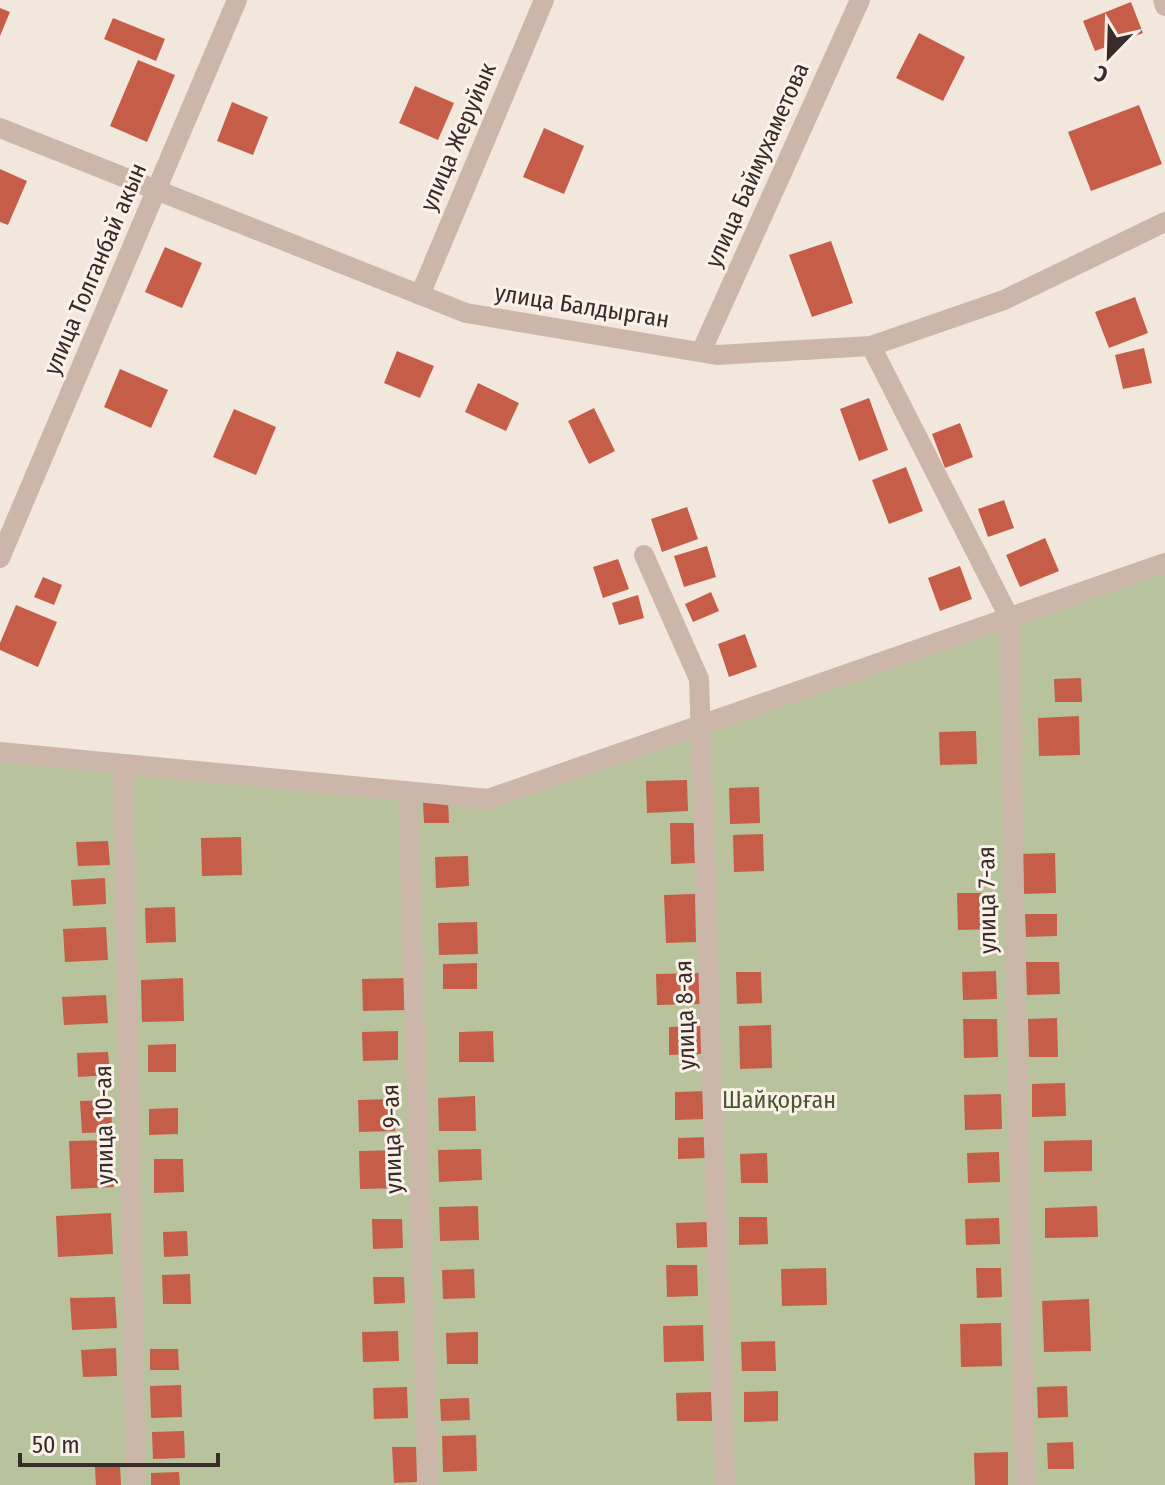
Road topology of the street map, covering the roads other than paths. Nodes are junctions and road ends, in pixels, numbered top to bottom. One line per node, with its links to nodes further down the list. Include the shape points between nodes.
1 (237, 0): 7 (street, улица Толганбай акын)
2 (544, 0): 9 (street, улица Жеруйык)
3 (860, 0): 11 (street, улица Баймухаметова)
4 (1163, 0): 5 (street)
5 (1165, 6)
6 (0, 128): 7 (street, улица Балдырган)
7 (157, 191): 9 (street, улица Балдырган); 13 (street, улица Толганбай акын)
8 (1165, 222): 10 (street, улица Балдырган, via 1004,300)
9 (420, 295): 11 (street, улица Балдырган, via 466,313)
10 (871, 346): 11 (street, улица Балдырган); 15 (street, улица 7-ая)
11 (701, 352)
12 (644, 555): 16 (street, улица 8-ая, via 699,679)
13 (0, 558)
14 (1165, 563): 15 (street)
15 (1009, 617): 16 (street); 23 (street, улица 7-ая)
16 (702, 724): 19 (street, via 488,799); 22 (street, улица 8-ая)
17 (0, 752): 18 (street)
18 (123, 764): 19 (street); 20 (street, улица 10-ая)
19 (408, 791): 21 (street, улица 9-ая)
20 (136, 1485)
21 (428, 1485)
22 (725, 1485)
23 (1025, 1485)

